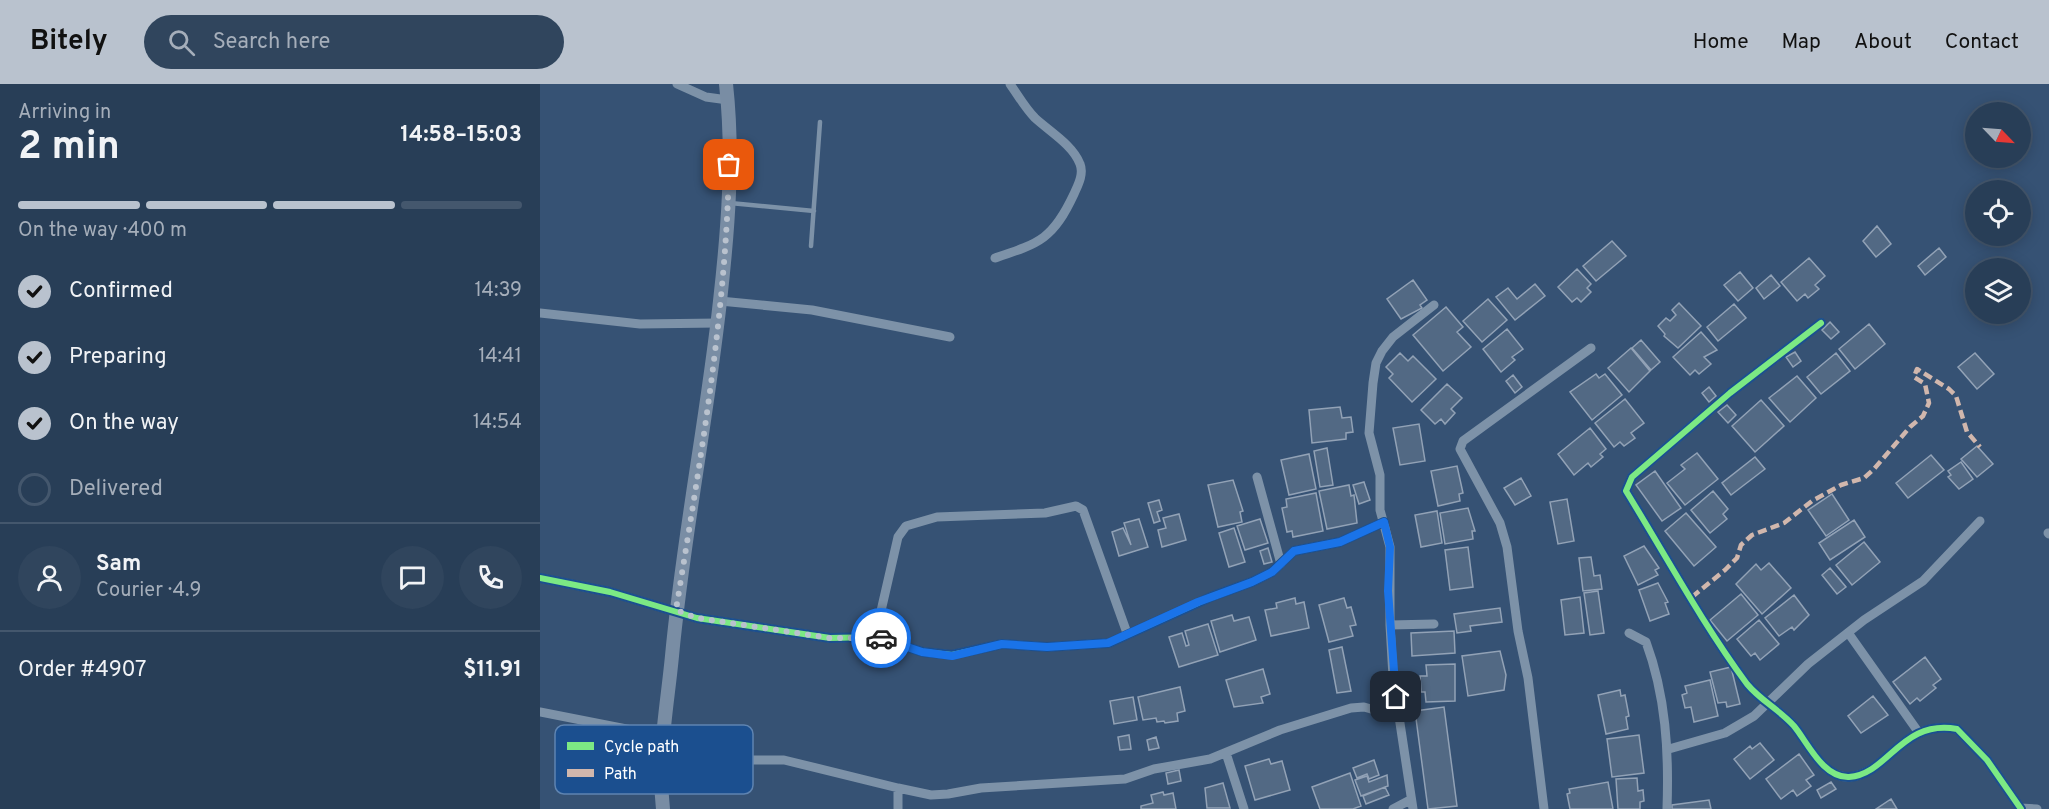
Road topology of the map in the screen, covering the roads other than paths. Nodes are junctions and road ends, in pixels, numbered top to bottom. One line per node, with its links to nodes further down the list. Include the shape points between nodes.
1 (677, 84): 4 (street, via 706,97)
2 (726, 84): 4 (street)
3 (1010, 84): 9 (street, via 1035,118 1080,162 1082,171 1063,218 1049,234 1036,244)
4 (728, 100): 6 (street)
5 (820, 122): 7 (lane)
6 (728, 202): 7 (lane); 10 (street)
7 (814, 211): 8 (lane)
8 (811, 246)
9 (995, 258)
10 (720, 301): 13 (street); 15 (street, via 812,310)
11 (1434, 305): 19 (street, via 1393,337 1376,363 1369,433 1380,475)
12 (540, 313): 13 (street, via 650,324)
13 (718, 323): 22 (street)
14 (1821, 323): 29 (street, via 1730,393 1632,477 1626,491 1719,643)
15 (950, 337)
16 (1591, 348): 47 (street, via 1463,441 1460,448 1496,515 1507,547)
17 (1257, 477): 20 (street)
18 (1980, 521): 27 (street, via 1923,581)
19 (1384, 522): 20 (street, via 1340,542 1294,551); 24 (street, via 1391,561)
20 (1281, 564): 25 (street, via 1252,582)
21 (540, 578): 22 (street)
22 (676, 610): 28 (street, via 697,618 830,638); 33 (street)
23 (1434, 624): 24 (street)
24 (1390, 625): 31 (street)
25 (1127, 633): 28 (street, via 1097,645 1002,644 952,656 922,652); 28 (street, via 1083,510 1076,506 1045,513 937,517 906,526 898,537)
26 (1629, 633): 35 (street, via 1646,642 1659,677)
27 (1849, 634): 29 (street, via 1809,664); 34 (street)
28 (875, 637)
29 (1767, 706): 34 (street, via 1789,721 1824,767 1848,777 1863,773); 35 (street, via 1731,730)
30 (540, 712): 32 (street)
31 (1399, 717): 36 (street, via 1364,707 1351,708 1280,730); 40 (street)
32 (606, 725)
33 (663, 725)
34 (1919, 732): 42 (street, via 1941,727 1962,732)
35 (1669, 749): 48 (street)
36 (1226, 753): 38 (street, via 1100,782 981,788 931,795); 45 (street)
37 (753, 760): 38 (street, via 784,760)
38 (898, 788): 44 (street)
39 (662, 794): 43 (street)
40 (1411, 805): 46 (street)
41 (2049, 807): 50 (street)
42 (2021, 808): 49 (street)
43 (663, 809)
44 (898, 809)
45 (1244, 809)
46 (1393, 809)
47 (1544, 809)
48 (1667, 809)
49 (2037, 809)
50 (2043, 809)

